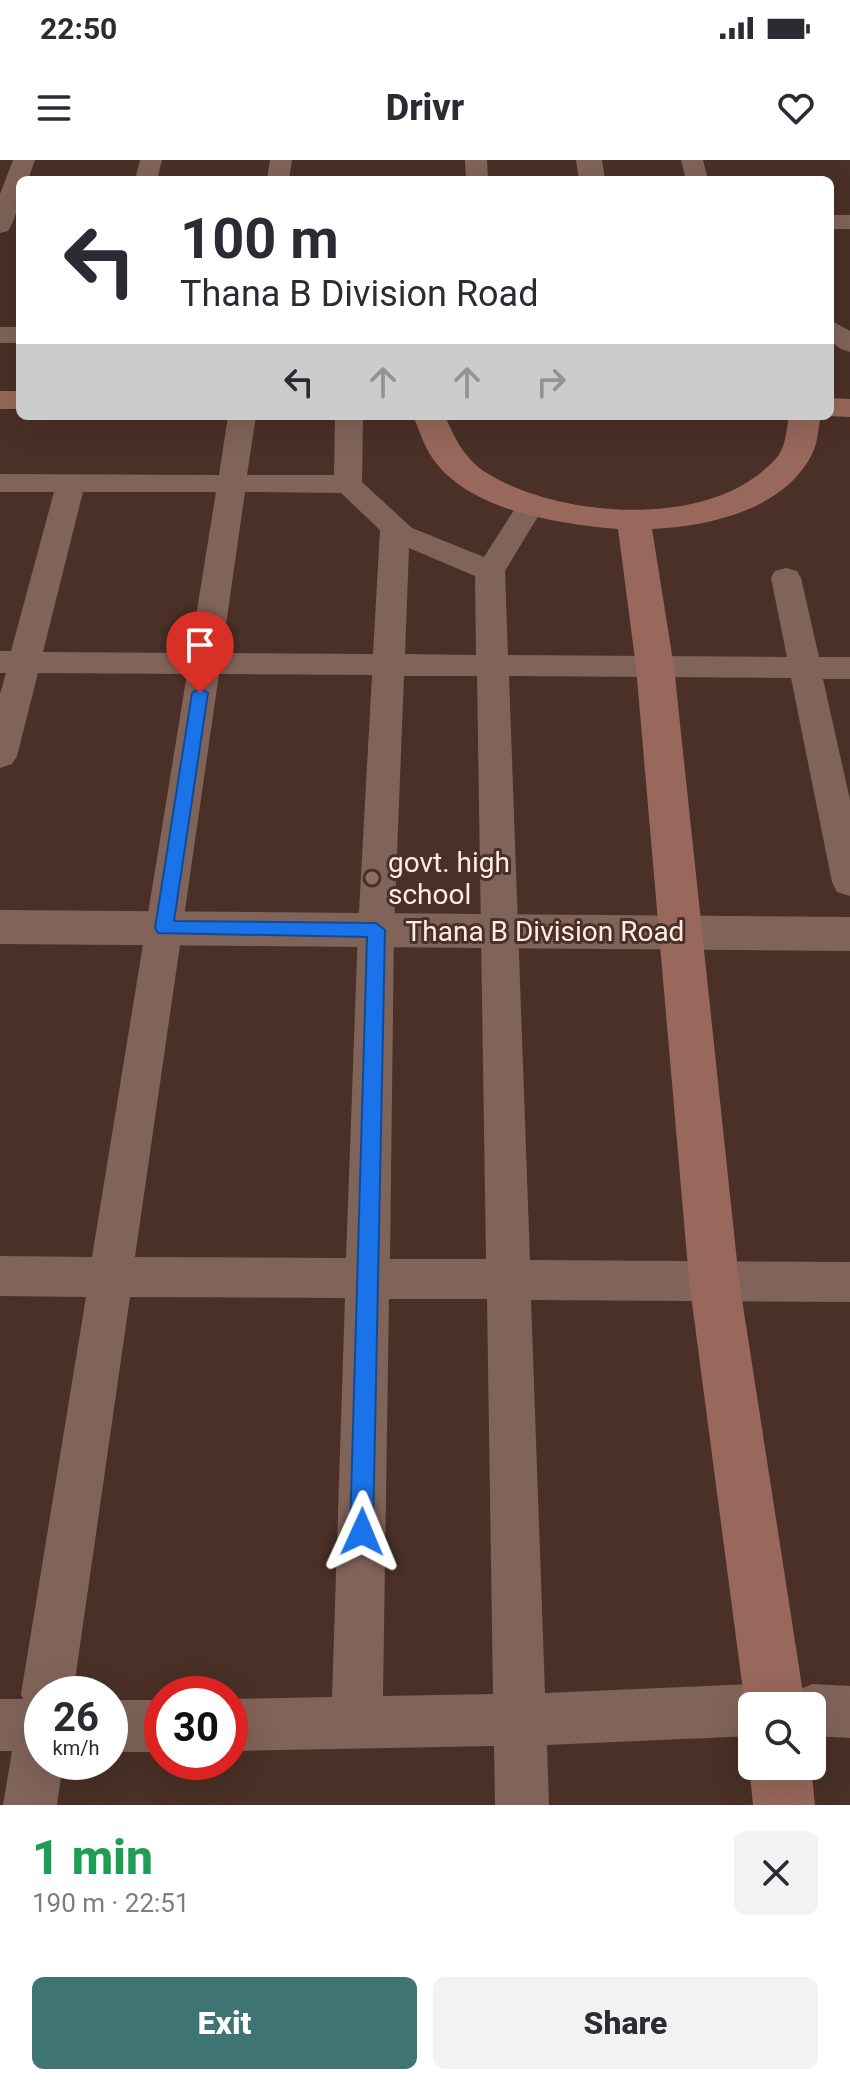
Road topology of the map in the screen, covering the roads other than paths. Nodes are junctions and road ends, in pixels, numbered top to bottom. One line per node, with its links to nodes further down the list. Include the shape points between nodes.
1 (16, 187): 2 (street)
2 (6, 220)
3 (834, 331): 4 (street)
4 (850, 344)
5 (241, 420): 11 (street)
6 (349, 420): 12 (street)
7 (430, 420): 13 (main road, via 433,435 461,469)
8 (804, 420): 14 (main road, via 796,455 761,489 705,513)
9 (0, 483): 10 (street)
10 (71, 483): 11 (street); 18 (street)
11 (232, 484): 12 (street); 19 (street)
12 (348, 484): 15 (street)
13 (531, 505): 14 (main road, via 568,516); 16 (street)
14 (634, 522): 22 (main road)
15 (395, 527): 16 (street, via 441,553); 20 (street)
16 (490, 571): 21 (street)
17 (786, 578): 23 (street)
18 (12, 662): 19 (street); 25 (street)
19 (204, 664): 20 (street); 28 (street)
20 (388, 665): 21 (street); 29 (street)
21 (493, 666): 22 (street); 30 (street)
22 (655, 667): 23 (street); 31 (main road)
23 (805, 668): 24 (street); 26 (street)
24 (850, 668)
25 (0, 756)
26 (850, 882)
27 (0, 927): 28 (street, Thana B Division Road)
28 (164, 928): 29 (street, Thana B Division Road); 34 (street)
29 (376, 930): 30 (street, Thana B Division Road); 35 (street)
30 (500, 931): 31 (street, Thana B Division Road); 36 (street)
31 (681, 932): 32 (street, Thana B Division Road); 37 (main road)
32 (850, 934)
33 (0, 1276): 34 (street)
34 (111, 1276): 35 (street); 39 (street)
35 (368, 1278): 36 (street); 45 (street)
36 (508, 1280): 37 (street); 44 (street)
37 (714, 1280): 38 (street); 40 (main road)
38 (850, 1282)
39 (50, 1676)
40 (773, 1692)
41 (738, 1711): 44 (street)
42 (826, 1711): 43 (street)
43 (850, 1712)
44 (520, 1720): 45 (street); 52 (street)
45 (357, 1723): 47 (street)
46 (0, 1725): 48 (street)
47 (248, 1725)
48 (24, 1726)
49 (34, 1780): 51 (street)
50 (781, 1780): 53 (main road)
51 (30, 1805)
52 (522, 1805)
53 (784, 1805)

